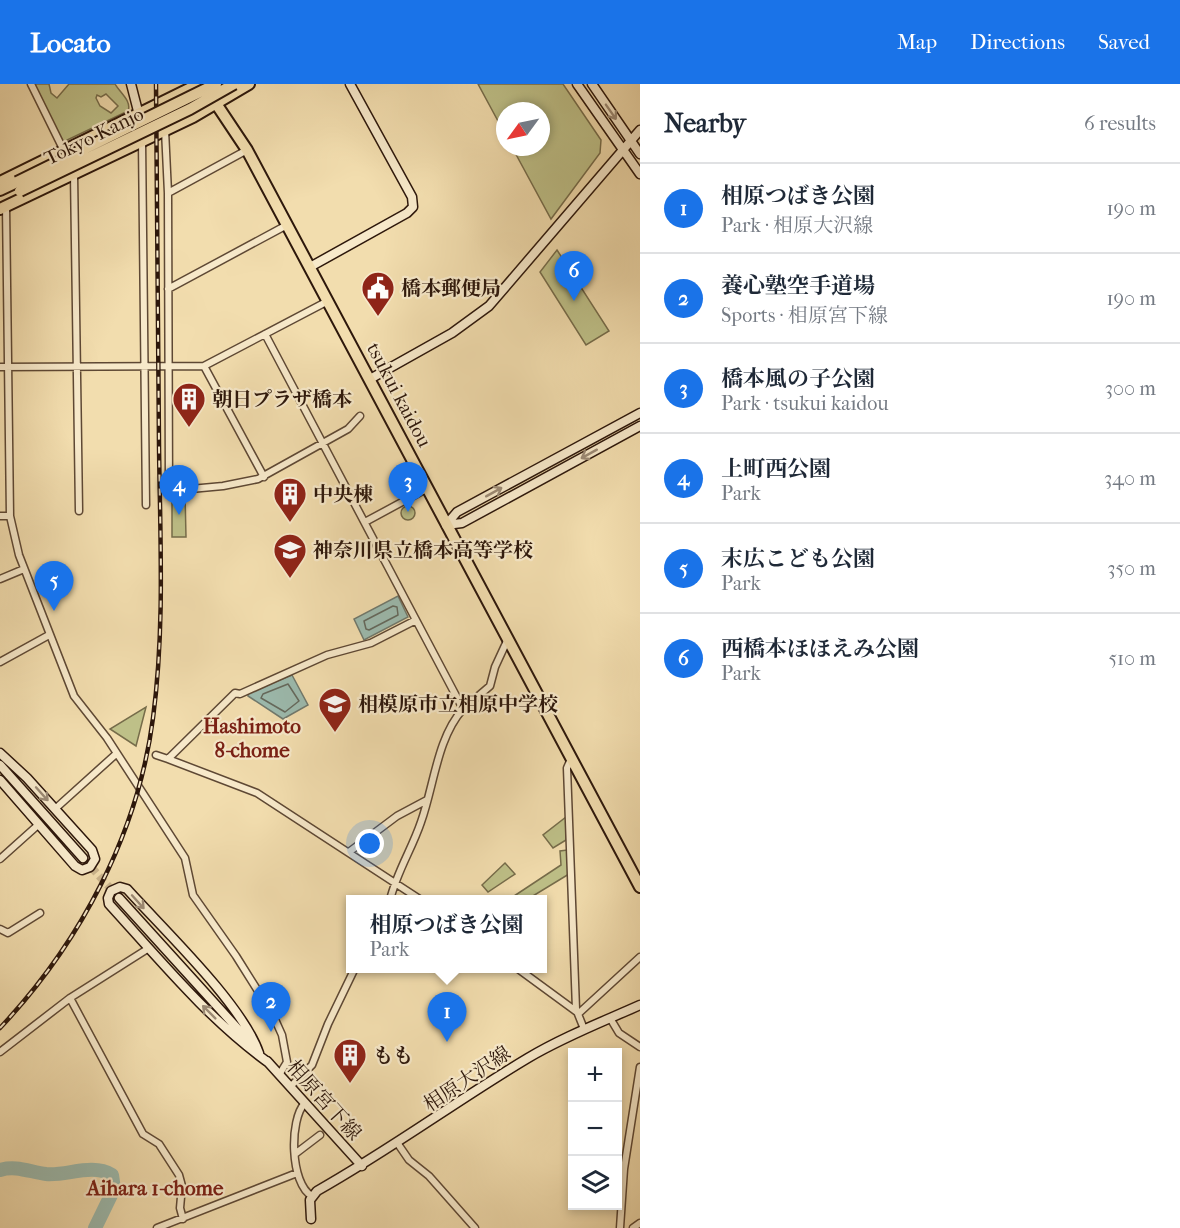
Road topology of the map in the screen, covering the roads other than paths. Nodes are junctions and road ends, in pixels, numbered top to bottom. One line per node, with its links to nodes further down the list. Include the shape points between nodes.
1 (31, 84): 19 (street)
2 (131, 84): 11 (street)
3 (201, 84): 10 (highway, tsukui kaidou); 11 (highway)
4 (216, 84): 25 (highway, Tokyo Kanjo, bridge)
5 (234, 84): 25 (highway, Tokyo Kanjo, bridge, via 190,109)
6 (249, 84): 10 (highway)
7 (350, 84): 30 (street, via 412,197 413,207)
8 (577, 84): 17 (street)
9 (592, 84): 15 (street, one-way to 15)
10 (216, 105): 12 (highway); 18 (highway, tsukui kaidou)
11 (139, 115): 14 (highway)
12 (165, 130): 16 (highway); 27 (street)
13 (640, 130): 15 (street)
14 (106, 132): 19 (highway); 20 (highway, via 112,150)
15 (631, 140): 17 (street); 21 (street)
16 (142, 141): 20 (highway); 35 (street)
17 (622, 149): 23 (street); 40 (street, via 489,306 452,333)
18 (247, 150): 27 (street); 29 (highway, tsukui kaidou)
19 (63, 151): 24 (highway)
20 (117, 153): 22 (highway)
21 (640, 154)
22 (74, 174): 28 (highway); 34 (street)
23 (640, 174)
24 (0, 182)
25 (19, 187): 26 (highway, Tokyo Kanjo); 28 (highway, Tokyo Kanjo)
26 (0, 190)
27 (168, 193): 31 (street)
28 (2, 206): 39 (street)
29 (287, 225): 30 (highway, tsukui kaidou); 31 (street)
30 (310, 267): 32 (highway, tsukui kaidou)
31 (168, 289): 36 (street)
32 (328, 300): 33 (street); 40 (highway, tsukui kaidou)
33 (264, 334): 37 (street); 44 (street)
34 (76, 366): 35 (street); 39 (street); 48 (street)
35 (145, 366): 36 (street); 47 (street)
36 (169, 366): 37 (street); 45 (street, via 169,491)
37 (204, 366): 45 (street)
38 (0, 367): 39 (street)
39 (8, 367): 50 (street)
40 (370, 379): 46 (highway, tsukui kaidou)
41 (640, 413): 52 (street, one-way to 41, via 457,512)
42 (360, 416): 44 (street, via 348,429)
43 (640, 426): 52 (street, one-way to 52, via 462,523)
44 (324, 443): 45 (street); 51 (street)
45 (264, 477)
46 (428, 488): 51 (street); 52 (highway, tsukui kaidou)
47 (146, 505)
48 (79, 511)
49 (0, 516): 50 (street)
50 (10, 516): 53 (street)
51 (365, 522): 55 (street)
52 (446, 525): 57 (highway, tsukui kaidou)
53 (24, 569): 54 (street); 56 (street)
54 (0, 579)
55 (416, 620): 59 (street); 63 (street, via 371,643 327,655 234,694)
56 (49, 635): 58 (street); 61 (street, via 78,703)
57 (507, 641): 59 (street, via 490,686); 64 (highway, tsukui kaidou)
58 (0, 662)
59 (464, 709): 67 (street, via 445,743)
60 (0, 753): 68 (street, one-way to 68)
61 (116, 754): 68 (street); 96 (street, via 185,858 197,903 236,956 278,1025 287,1059)
62 (156, 755): 63 (street)
63 (168, 759): 70 (street, via 258,793)
64 (571, 759): 74 (highway, tsukui kaidou); 88 (street, via 567,768)
65 (0, 765): 71 (street)
66 (0, 780): 69 (street)
67 (427, 800): 70 (street, via 398,815); 73 (street, via 420,826)
68 (55, 809): 69 (street, via 93,852 95,859 90,867 77,868)
69 (38, 825): 72 (street)
70 (349, 852): 73 (street)
71 (83, 858)
72 (0, 859)
73 (394, 881): 75 (street); 76 (street)
74 (640, 887)
75 (391, 895)
76 (414, 895)
77 (119, 898): 93 (street, 相原宮下線)
78 (40, 913): 80 (street)
79 (0, 929): 80 (street)
80 (8, 933): 81 (street)
81 (12, 940)
82 (149, 948): 86 (street); 93 (street, one-way to 93, via 109,904 114,889 127,889 217,989 254,1038); 94 (street, one-way to 82, via 226,1029)
83 (640, 957): 88 (street)
84 (353, 973): 97 (street, via 312,1065)
85 (523, 973): 88 (street)
86 (70, 998): 92 (street); 105 (street, via 143,1134 159,1144 179,1175)
87 (640, 1005): 89 (street, 相原大沢線)
88 (577, 1012): 90 (street)
89 (610, 1018): 90 (street, 相原大沢線); 91 (street, via 619,1033)
90 (584, 1029): 100 (street, 相原大沢線, via 527,1058)
91 (640, 1047)
92 (0, 1052)
93 (259, 1053): 94 (street, 相原宮下線)
94 (269, 1063): 96 (street, 相原宮下線)
95 (640, 1067): 110 (street, via 624,1169)
96 (279, 1075): 97 (street, 相原宮下線)
97 (290, 1087): 98 (street, 相原宮下線)
98 (304, 1102): 101 (street, via 296,1115); 102 (street, 相原宮下線)
99 (320, 1135): 101 (street)
100 (398, 1144): 102 (street, 相原大沢線); 109 (street)
101 (295, 1154): 103 (street)
102 (362, 1166): 104 (street, 相原大沢線)
103 (297, 1173): 104 (street, via 302,1189); 105 (street)
104 (315, 1193): 106 (street, via 309,1206)
105 (183, 1219): 108 (street)
106 (312, 1223)
107 (640, 1223): 111 (street)
108 (157, 1228)
109 (475, 1228)
110 (620, 1228)
111 (633, 1228)

